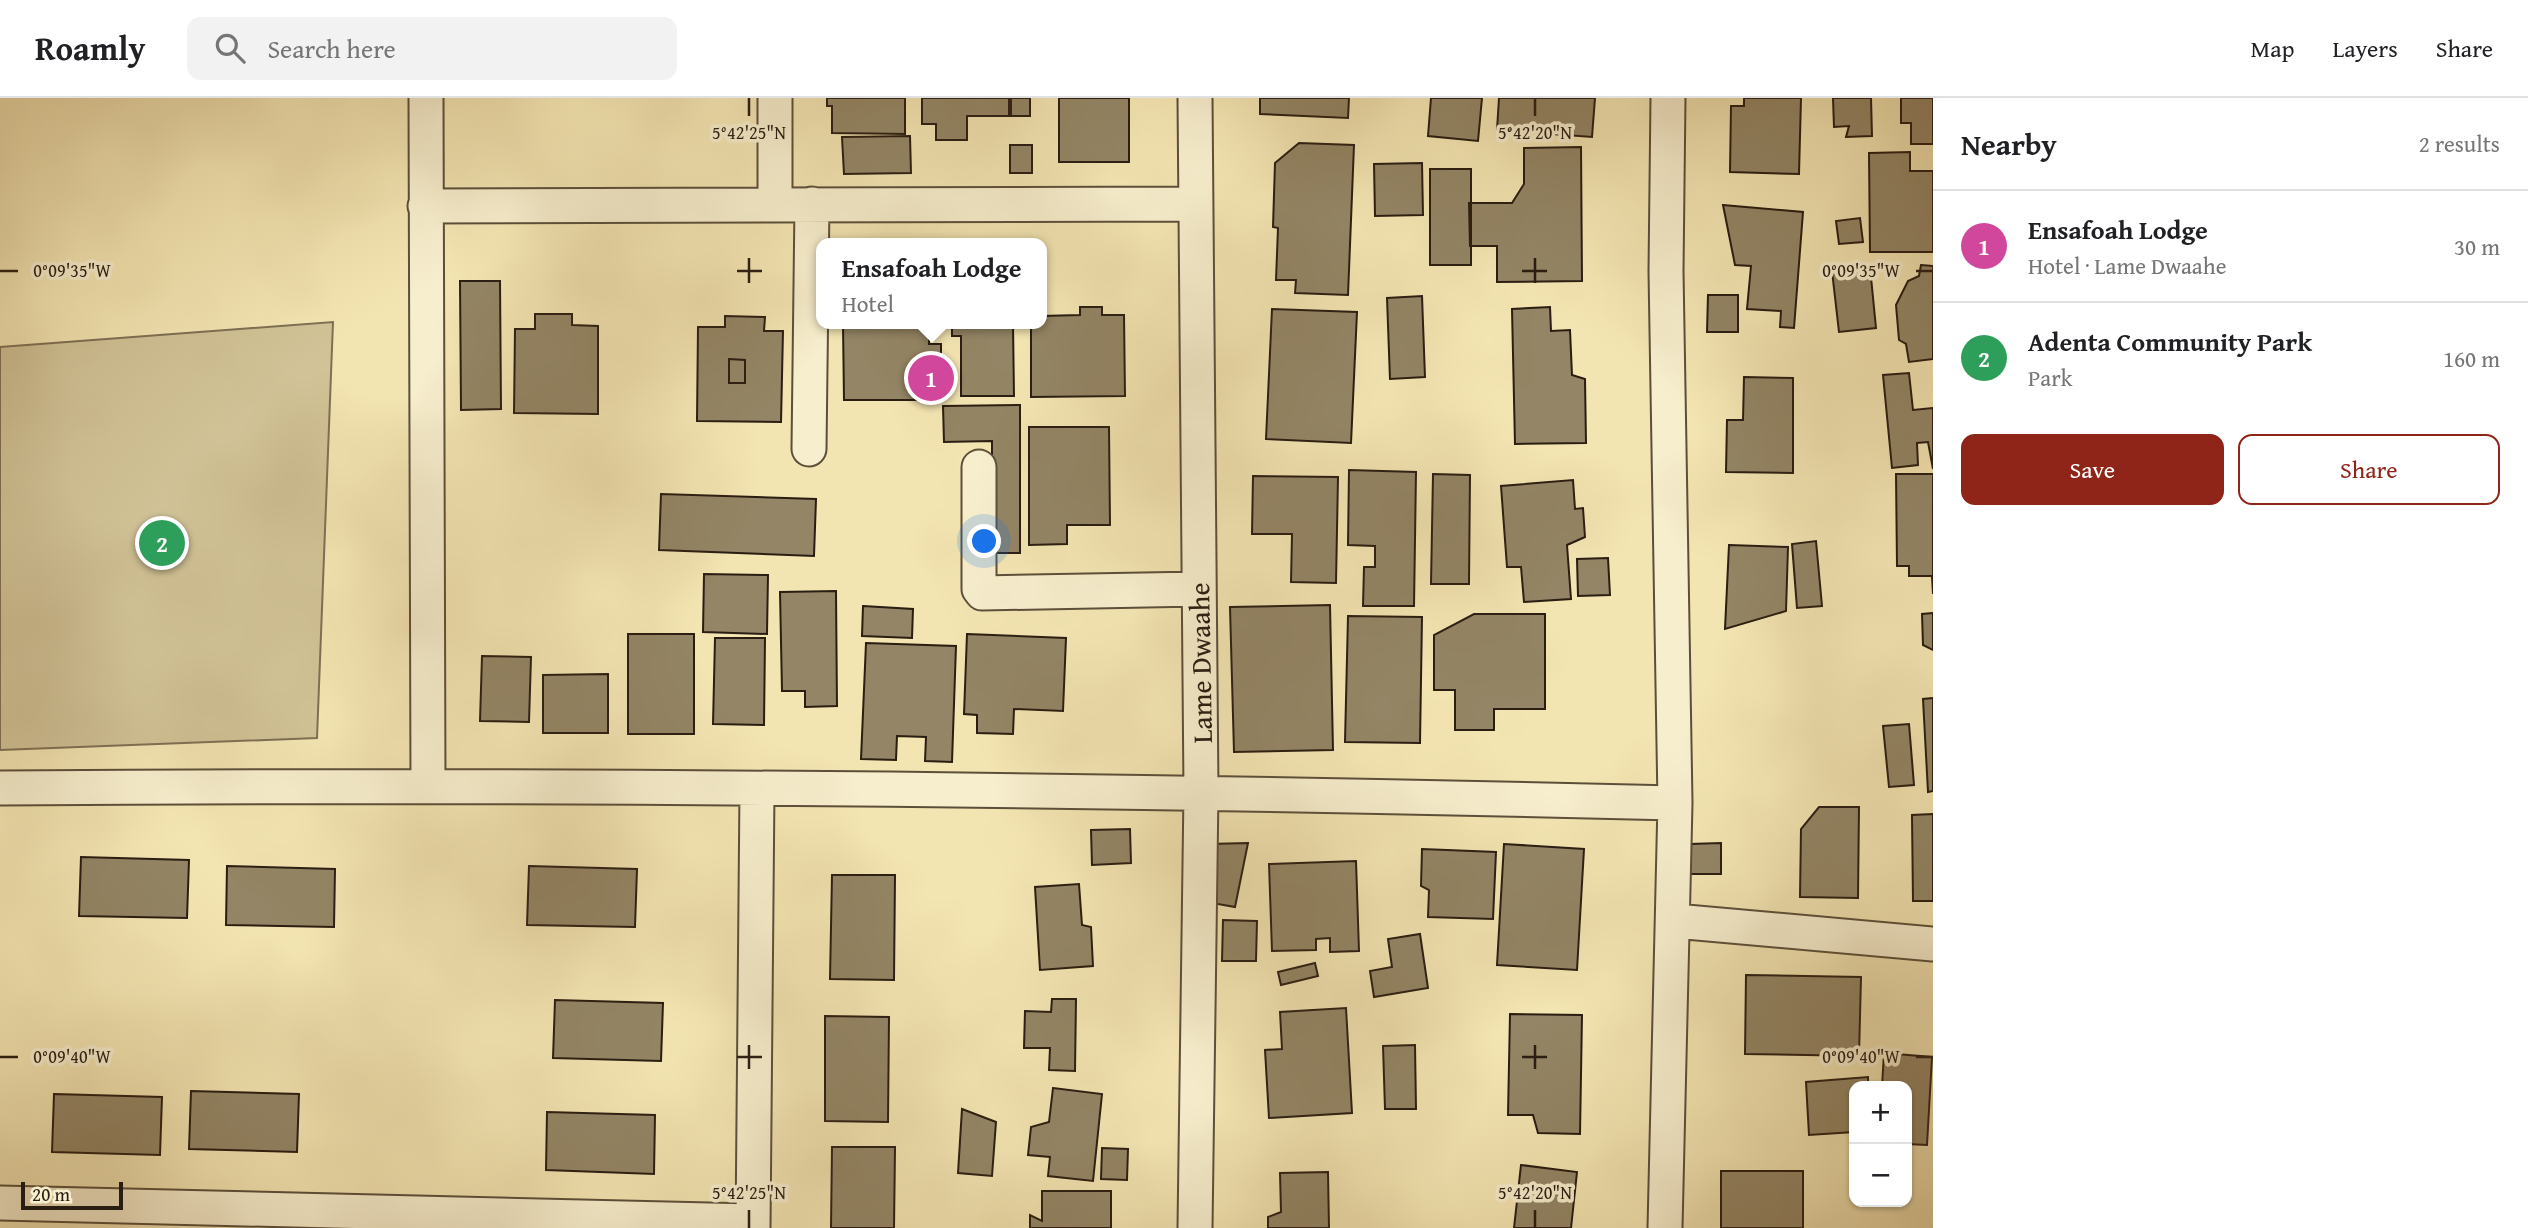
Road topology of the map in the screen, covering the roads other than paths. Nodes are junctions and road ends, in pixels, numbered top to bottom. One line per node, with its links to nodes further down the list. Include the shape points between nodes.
1 (426, 98): 8 (street)
2 (775, 98): 7 (street)
3 (1195, 98): 6 (street, Lame Dwaahe)
4 (1668, 98): 16 (street, via 1665,271)
5 (812, 204): 6 (street); 7 (street); 9 (street)
6 (1195, 204): 11 (street, Lame Dwaahe)
7 (775, 205): 8 (street)
8 (425, 206): 12 (street)
9 (809, 449)
10 (979, 467): 11 (street, via 982,593)
11 (1199, 589): 15 (street, Lame Dwaahe)
12 (428, 785): 13 (street); 14 (street)
13 (0, 788)
14 (757, 789): 15 (street); 20 (street)
15 (1201, 792): 16 (street); 21 (street, Lame Dwaahe)
16 (1675, 803): 17 (street)
17 (1675, 921): 18 (street); 22 (street)
18 (1933, 944)
19 (0, 1203): 20 (street)
20 (752, 1224)
21 (1195, 1228)
22 (1665, 1228)

